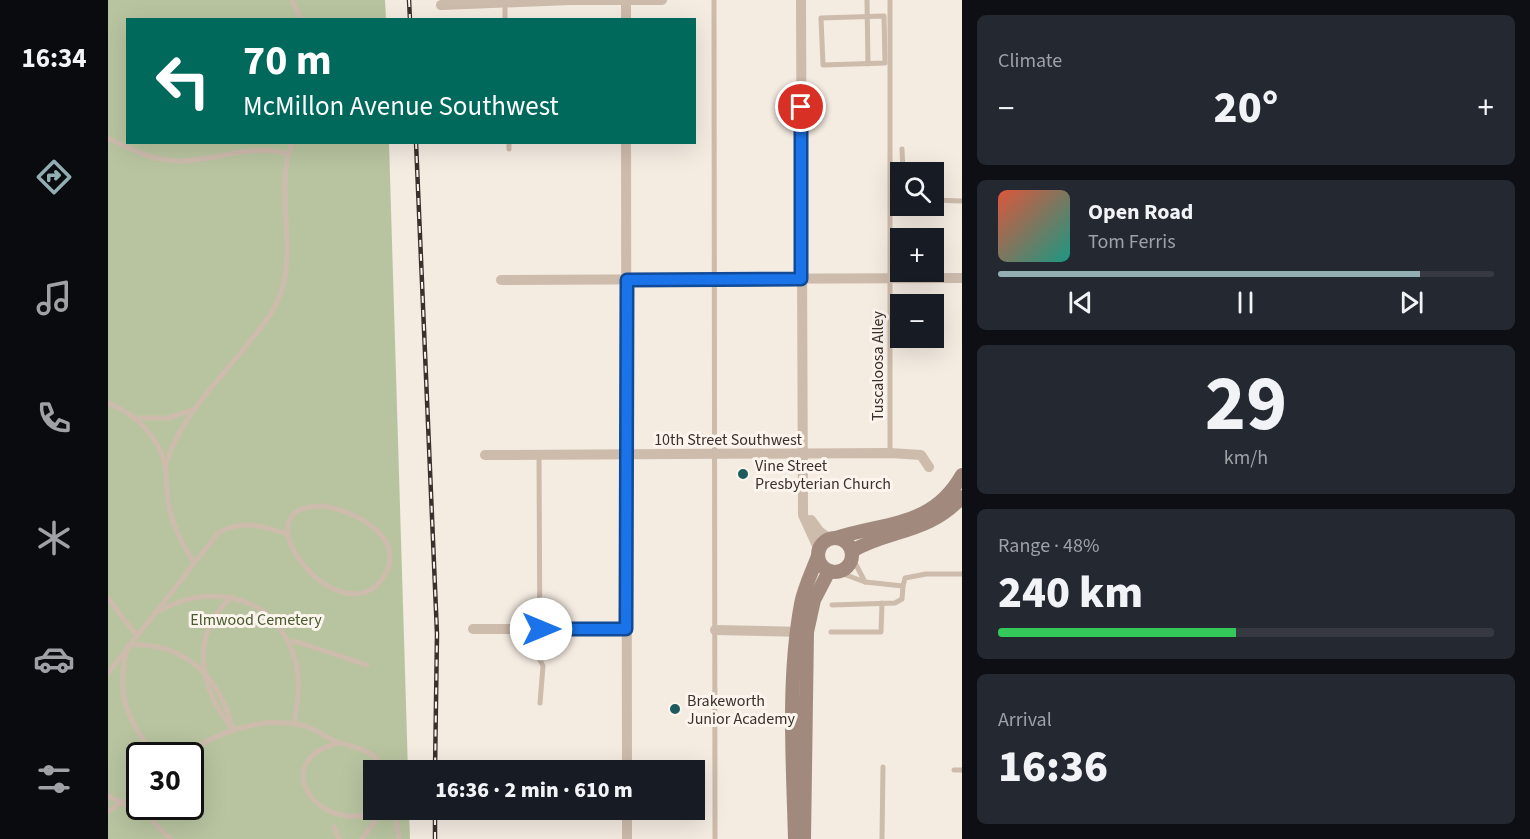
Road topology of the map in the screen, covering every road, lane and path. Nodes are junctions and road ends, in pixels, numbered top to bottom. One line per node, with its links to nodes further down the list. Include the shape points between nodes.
1 (292, 0): 12 (lane)
2 (642, 0): 3 (street); 8 (street)
3 (662, 0)
4 (714, 0): 25 (lane)
5 (801, 0): 27 (street)
6 (867, 0): 11 (lane)
7 (890, 0): 24 (lane, Tuscaloosa Alley)
8 (626, 1): 9 (street); 14 (street)
9 (505, 2): 10 (street); 13 (lane)
10 (441, 5)
11 (867, 17): 15 (lane); 15 (lane, via 884,16 885,63); 15 (lane, via 821,18 823,65)
12 (301, 18)
13 (505, 18)
14 (626, 18)
15 (868, 64)
16 (108, 138): 20 (lane, via 144,155 179,161 276,150)
17 (291, 144): 20 (lane)
18 (626, 144): 31 (street)
19 (902, 149): 21 (lane)
20 (288, 154): 34 (lane, via 288,264 282,290 271,315)
21 (903, 162)
22 (944, 200): 23 (lane)
23 (962, 201)
24 (891, 228)
25 (715, 278): 27 (street); 31 (street); 39 (lane)
26 (890, 278): 27 (street)
27 (801, 279): 36 (street)
28 (944, 279): 29 (street)
29 (962, 279)
30 (501, 280): 31 (street)
31 (627, 280): 38 (street)
32 (891, 282): 37 (lane, Tuscaloosa Alley)
33 (108, 403): 35 (lane)
34 (195, 410): 35 (lane, via 168,418); 42 (lane, via 177,435)
35 (135, 418): 42 (lane, via 152,437)
36 (802, 453): 37 (street, 10th Street Southwest); 39 (street, 10th Street Southwest); 46 (street)
37 (890, 453): 43 (street, 10th Street Southwest, via 921,455)
38 (627, 454): 39 (street, 10th Street Southwest); 41 (street, 10th Street Southwest); 63 (street)
39 (715, 454): 64 (lane)
40 (485, 455): 41 (street, 10th Street Southwest)
41 (539, 455): 62 (lane)
42 (165, 466): 51 (lane, via 172,518)
43 (929, 467)
44 (962, 475): 45 (street)
45 (959, 496): 48 (street, via 908,522); 50 (street, via 923,526 862,546)
46 (803, 510): 48 (street, via 819,531); 49 (street)
47 (288, 534): 47 (lane, via 291,549 304,567 321,581 344,591 358,593 371,589 388,568 383,537 344,510 308,507 293,518); 51 (lane, via 240,524 218,533)
48 (833, 538): 49 (street); 50 (street, via 846,542)
49 (818, 553): 52 (street, via 822,566); 65 (street, via 804,590)
50 (852, 554): 52 (street, via 848,567); 54 (lane)
51 (194, 563): 60 (lane)
52 (833, 571): 54 (lane); 65 (street, via 814,600)
53 (962, 574): 55 (lane, via 905,578)
54 (865, 582): 55 (lane)
55 (903, 586): 58 (lane, via 902,599)
56 (232, 597): 60 (lane, via 194,597); 68 (lane, via 264,613); 70 (lane, via 214,615)
57 (108, 598): 67 (lane)
58 (882, 603): 59 (lane); 66 (lane, via 881,632)
59 (832, 604)
60 (152, 614): 67 (lane)
61 (473, 629): 62 (street)
62 (541, 629): 63 (street); 75 (lane)
63 (626, 629): 82 (street)
64 (715, 630): 65 (street); 104 (lane)
65 (802, 632): 105 (street, via 792,740); 106 (street)
66 (831, 632)
67 (136, 635): 69 (lane)
68 (289, 642): 72 (lane); 76 (lane, via 298,673)
69 (128, 645): 71 (lane, via 161,647); 73 (lane); 78 (lane, via 122,676 125,708)
70 (203, 654): 71 (lane); 74 (lane)
71 (190, 660): 74 (lane)
72 (367, 665)
73 (108, 673)
74 (206, 675): 77 (lane, via 226,703); 77 (lane, via 212,701)
75 (540, 703)
76 (294, 724): 77 (lane); 80 (lane)
77 (233, 730): 79 (lane)
78 (145, 742)
79 (204, 742)
80 (342, 743): 81 (lane, via 370,752); 90 (lane, via 316,754 308,765 303,786)
81 (376, 760)
82 (627, 760)
83 (883, 767): 107 (lane)
84 (954, 770): 85 (lane)
85 (962, 770)
86 (108, 796): 88 (lane)
87 (126, 800): 88 (lane)
88 (121, 802): 89 (lane); 91 (lane)
89 (126, 805)
90 (308, 805)
91 (108, 812)
92 (153, 820): 99 (lane)
93 (370, 820): 97 (lane)
94 (374, 820): 101 (lane)
95 (396, 820): 102 (lane)
96 (627, 820): 103 (street)
97 (365, 824)
98 (335, 827): 100 (lane)
99 (171, 839)
100 (339, 839)
101 (362, 839)
102 (399, 839)
103 (627, 839)
104 (715, 839)
105 (795, 839)
106 (804, 839)
107 (882, 839)

